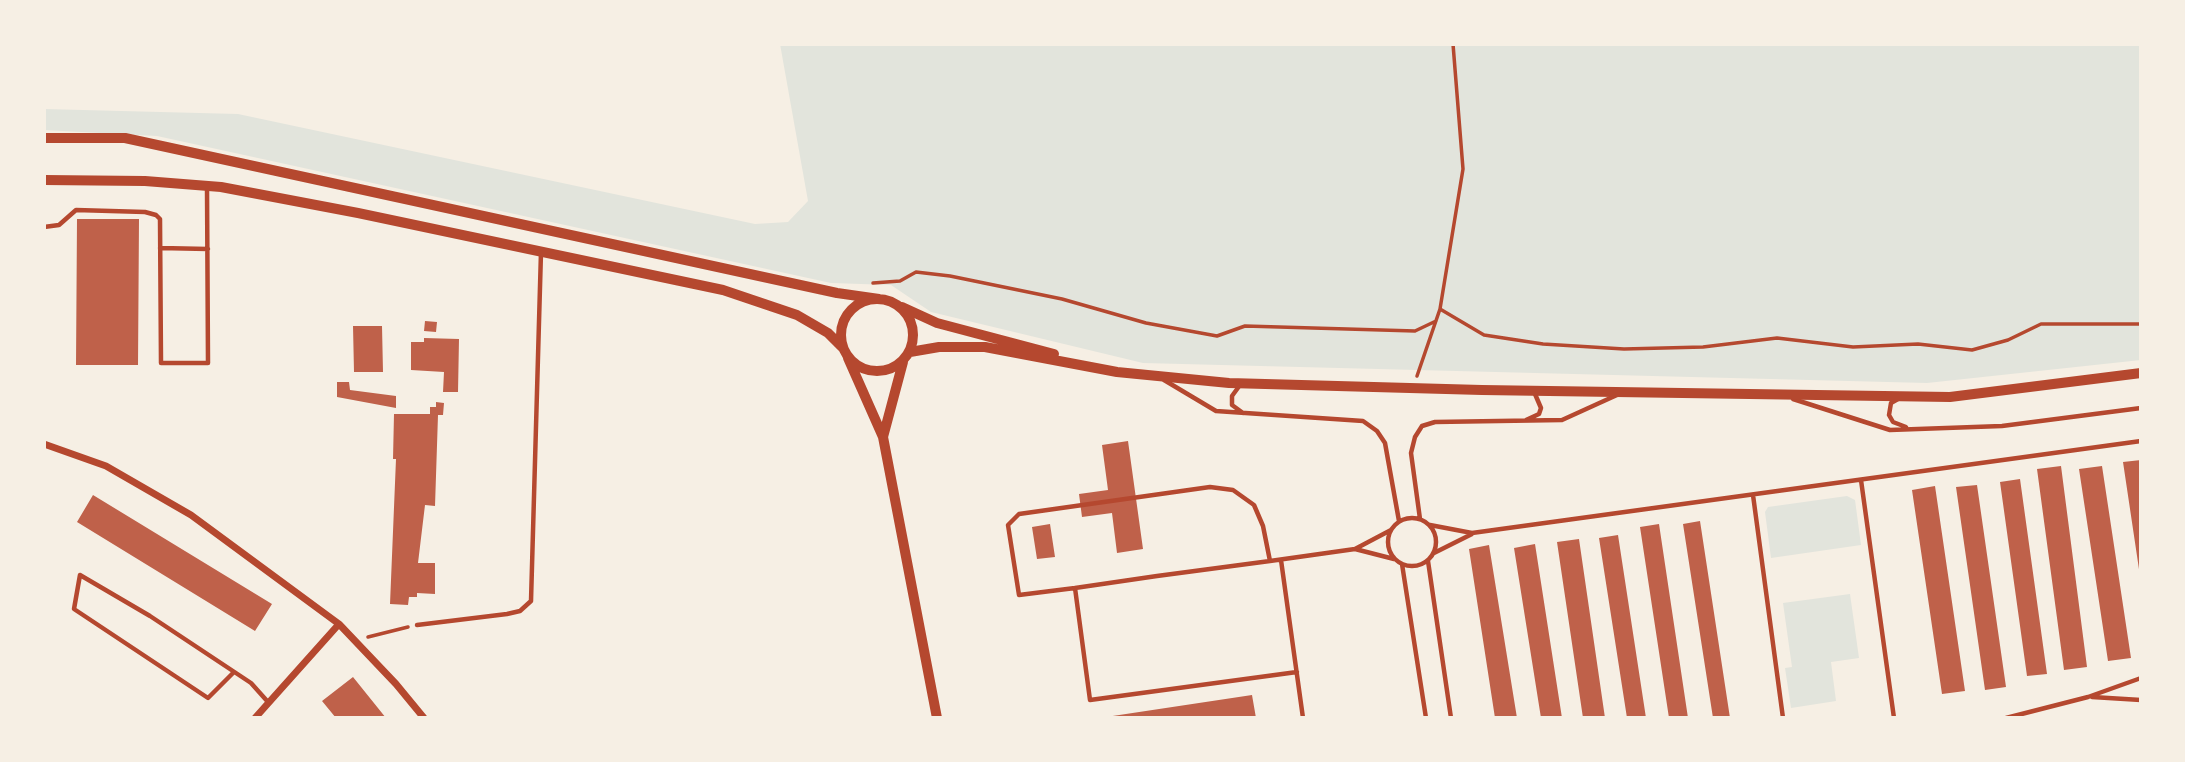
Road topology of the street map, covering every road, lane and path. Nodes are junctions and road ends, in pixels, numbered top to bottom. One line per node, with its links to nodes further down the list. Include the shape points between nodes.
1 (1453, 44): 12 (path, via 1463,169)
2 (44, 138): 9 (street, via 125,138)
3 (44, 180): 4 (street)
4 (207, 186): 7 (lane); 8 (street)
5 (44, 227): 6 (lane, via 60,225 76,211 145,212 160,219)
6 (160, 248): 7 (lane); 7 (lane, via 161,363 208,363)
7 (208, 248)
8 (541, 251): 15 (street, via 765,302 828,332); 51 (lane, via 531,601 520,611 507,614)
9 (850, 295): 10 (street); 13 (path, via 861,287 900,281 916,272 1062,299 1146,323 1217,336 1245,326 1415,331)
10 (879, 299): 11 (street); 15 (street, via 867,300 848,313)
11 (901, 307): 16 (street, via 914,327); 19 (street, via 937,323)
12 (1440, 309): 13 (path); 14 (path, via 1484,335 1624,349 1777,338 1853,347 1918,344 1972,350 2041,324)
13 (1436, 321): 23 (path)
14 (2141, 324)
15 (842, 346): 17 (street)
16 (910, 352): 18 (street); 19 (street, via 985,347)
17 (848, 358): 18 (street, via 869,371 881,372); 32 (street)
18 (903, 362): 32 (street)
19 (1117, 372): 21 (street)
20 (2141, 373): 27 (street, via 1950,397)
21 (1157, 376): 22 (street); 29 (lane, via 1216,411)
22 (1243, 383): 23 (street); 29 (lane, via 1235,390 1232,405)
23 (1413, 388): 24 (street)
24 (1525, 391): 25 (street); 30 (lane, via 1537,394 1541,408 1539,414)
25 (1624, 392): 26 (street); 30 (lane, via 1562,420)
26 (1783, 395): 27 (street); 31 (lane, via 1876,428)
27 (1902, 396): 31 (lane, via 1889,409 1892,422)
28 (2141, 408): 31 (lane, via 2002,426)
29 (1247, 416): 38 (lane, via 1363,421 1385,443)
30 (1522, 421): 37 (lane, via 1423,426 1411,453)
31 (1924, 429)
32 (883, 437): 63 (street)
33 (2141, 441): 35 (lane)
34 (44, 444): 50 (street, via 106,466 191,515)
35 (1861, 480): 36 (lane); 68 (lane)
36 (1753, 495): 41 (lane); 67 (lane)
37 (1420, 519): 38 (lane); 39 (lane)
38 (1399, 522): 40 (lane)
39 (1430, 525): 41 (lane); 43 (lane, via 1436,538)
40 (1391, 529): 42 (lane); 45 (lane, via 1388,545)
41 (1472, 533): 43 (lane)
42 (1355, 549): 44 (lane); 45 (lane)
43 (1434, 554): 47 (lane)
44 (1280, 560): 46 (lane); 54 (lane)
45 (1395, 560): 48 (lane)
46 (1270, 561): 49 (lane); 49 (lane, via 1254,505 1233,490 1210,487 1019,514 1008,525 1019,595)
47 (1428, 561): 48 (lane); 66 (lane)
48 (1402, 564): 65 (lane)
49 (1075, 588): 54 (lane, via 1090,700)
50 (339, 624): 52 (street); 58 (street)
51 (417, 625): 52 (path)
52 (354, 640): 62 (street)
53 (234, 672): 53 (lane, via 150,616 80,575 74,609 208,698); 58 (lane)
54 (1297, 672): 64 (lane)
55 (2141, 678): 56 (lane)
56 (2088, 697): 57 (lane); 69 (lane)
57 (2141, 700)
58 (269, 703): 59 (street)
59 (261, 711): 60 (street); 61 (lane)
60 (255, 718)
61 (268, 718)
62 (424, 718)
63 (937, 718)
64 (1303, 718)
65 (1426, 718)
66 (1451, 718)
67 (1783, 718)
68 (1894, 718)
69 (2006, 718)

